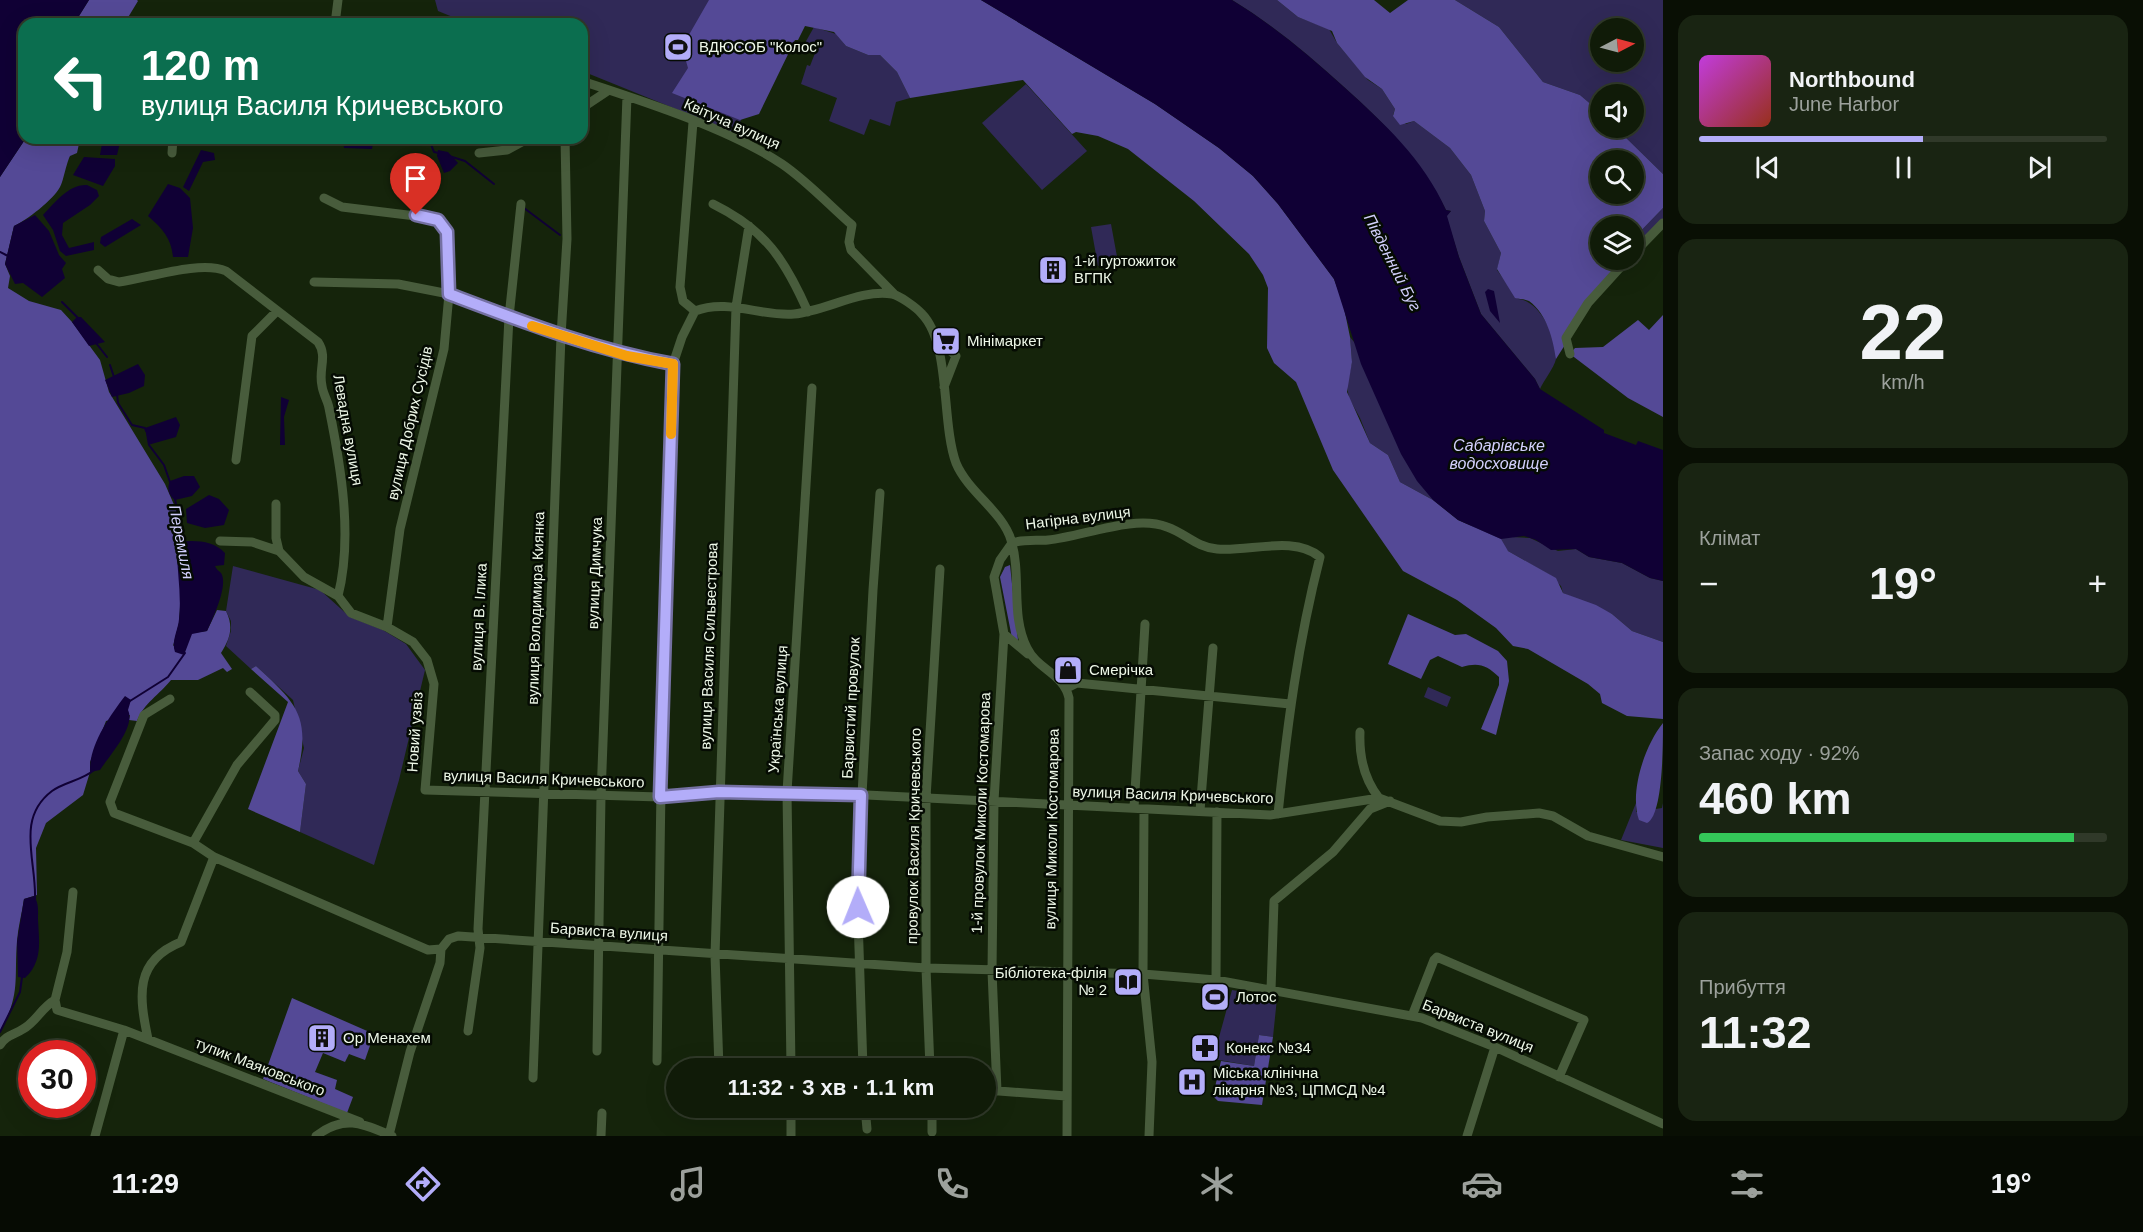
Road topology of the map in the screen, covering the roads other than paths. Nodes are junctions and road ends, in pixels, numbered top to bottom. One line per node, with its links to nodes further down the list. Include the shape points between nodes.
1 (338, 0): 2 (street)
2 (336, 18)
3 (588, 83): 4 (street, Квітуча вулиця)
4 (609, 90): 5 (street, Квітуча вулиця); 6 (street)
5 (627, 96): 7 (street, Квітуча вулиця); 32 (street, вулиця Димчука)
6 (588, 104)
7 (693, 122): 17 (street, Квітуча вулиця, via 783,165); 26 (street, via 680,287 683,302)
8 (172, 144): 11 (street)
9 (518, 144): 12 (street, via 507,150)
10 (565, 144): 30 (street, вулиця Володимира Киянка, via 567,239)
11 (171, 153)
12 (479, 153)
13 (324, 198): 23 (street, вулиця Добрих Сусідів, via 342,207 432,218 444,226)
14 (520, 204): 29 (street, вулиця В. Ілика)
15 (713, 204): 18 (street)
16 (1663, 223): 19 (street)
17 (852, 225): 24 (street, Нагірна вулиця, via 851,250)
18 (749, 226): 25 (street, вулиця Василя Сильвестрова); 28 (street, via 779,254)
19 (1644, 243)
20 (98, 270): 27 (street, Левадна вулиця, via 119,282 201,266 217,267)
21 (1618, 270): 33 (street, via 1588,303 1566,338)
22 (314, 282): 23 (street, via 398,284)
23 (449, 294): 29 (street); 46 (street, вулиця Добрих Сусідів, via 444,349 400,530)
24 (894, 294): 28 (street, via 874,294); 31 (street, Нагірна вулиця, via 921,313)
25 (736, 307): 26 (street); 28 (street, via 778,314); 59 (street, вулиця Василя Сильвестрова)
26 (695, 310): 34 (street)
27 (277, 311): 37 (street, via 252,336); 44 (street, Левадна вулиця, via 318,342 324,352 322,387 344,490 342,580)
28 (808, 312)
29 (509, 317): 30 (street); 58 (street, вулиця В. Ілика)
30 (561, 336): 32 (street); 61 (street, вулиця Володимира Киянка)
31 (936, 338): 36 (street, Нагірна вулиця); 36 (street, via 956,356)
32 (618, 352): 34 (street); 63 (street, вулиця Димчука)
33 (1570, 354)
34 (673, 364): 64 (street)
35 (812, 388): 60 (street, Українська вулиця)
36 (943, 388): 41 (street, Нагірна вулиця, via 961,475)
37 (236, 460)
38 (880, 493): 62 (street, Барвистий провулок)
39 (276, 504): 42 (street)
40 (220, 541): 42 (street, via 252,542)
41 (1012, 543): 47 (street, 1-й провулок Миколи Костомарова, via 994,577); 49 (street, via 1020,633); 55 (street, Нагірна вулиця, via 1071,537 1111,527 1156,525 1167,527 1193,543 1217,549 1293,546 1313,551 1320,557)
42 (279, 551): 44 (street, Новий узвіз, via 304,577)
43 (940, 569): 65 (street, провулок Василя Кричевського)
44 (338, 596): 46 (street, Новий узвіз, via 351,613)
45 (1145, 624): 51 (street)
46 (387, 627): 57 (street, Новий узвіз, via 413,642 433,675)
47 (1004, 634): 49 (street); 67 (street, 1-й провулок Миколи Костомарова)
48 (1213, 648): 53 (street)
49 (1031, 657): 50 (street)
50 (1067, 688): 51 (street, via 1077,683); 69 (street, вулиця Миколи Костомарова)
51 (1141, 690): 53 (street); 70 (street)
52 (250, 692): 74 (street, via 275,720 237,765)
53 (1210, 696): 55 (street); 71 (street)
54 (170, 699): 74 (street, via 144,715 110,801 114,813)
55 (1290, 704): 73 (street)
56 (1360, 732): 66 (street, via 1364,771)
57 (425, 790): 58 (street, вулиця Василя Кричевського)
58 (486, 792): 61 (street, вулиця Василя Кричевського); 78 (street, вулиця В. Ілика)
59 (719, 792): 60 (street, вулиця Василя Кричевського); 64 (street, вулиця Василя Кричевського); 83 (street, вулиця Василя Сильвестрова)
60 (787, 792): 62 (street, вулиця Василя Кричевського); 84 (street, Українська вулиця)
61 (543, 794): 63 (street, вулиця Василя Кричевського); 79 (street, вулиця Володимира Киянка)
62 (861, 795): 65 (street, вулиця Василя Кричевського); 85 (street, Барвистий провулок, via 857,888)
63 (601, 796): 64 (street, вулиця Василя Кричевського); 80 (street, вулиця Димчука)
64 (660, 797): 82 (street)
65 (926, 798): 67 (street, вулиця Василя Кричевського); 86 (street, провулок Василя Кричевського)
66 (1379, 798): 68 (street); 73 (street, вулиця Василя Кричевського)
67 (994, 801): 69 (street, вулиця Василя Кричевського); 87 (street, 1-й провулок Миколи Костомарова)
68 (1390, 801): 76 (street, via 1440,821 1539,813 1553,816 1588,836); 91 (street, via 1370,809 1333,852 1274,900)
69 (1067, 805): 70 (street, вулиця Василя Кричевського); 88 (street, вулиця Миколи Костомарова)
70 (1139, 808): 71 (street, вулиця Василя Кричевського); 89 (street)
71 (1200, 812): 72 (street, вулиця Василя Кричевського)
72 (1216, 812): 73 (street, вулиця Василя Кричевського); 90 (street)
73 (1278, 814)
74 (193, 843): 75 (street)
75 (214, 857): 81 (street, via 428,950); 96 (street, via 181,942 162,950 147,967 142,989)
76 (1663, 857)
77 (73, 892): 92 (street, via 67,952)
78 (479, 938): 79 (street, Барвиста вулиця); 81 (street, Барвиста вулиця, via 452,937); 95 (street, вулиця В. Ілика, via 476,989)
79 (538, 942): 80 (street, Барвиста вулиця); 106 (street, вулиця Володимира Киянка)
80 (600, 946): 82 (street, Барвиста вулиця); 99 (street, вулиця Димчука)
81 (441, 949): 117 (street, via 440,963 410,1052)
82 (656, 951): 83 (street, Барвиста вулиця); 104 (street)
83 (715, 955): 84 (street, Барвиста вулиця); 100 (street, вулиця Василя Сильвестрова)
84 (791, 959): 85 (street, Барвиста вулиця); 101 (street, Українська вулиця)
85 (860, 964): 86 (street, Барвиста вулиця); 102 (street, Барвистий провулок)
86 (926, 968): 87 (street, Барвиста вулиця); 103 (street, провулок Василя Кричевського)
87 (992, 971): 88 (street, Барвиста вулиця); 107 (street, 1-й провулок Миколи Костомарова)
88 (1066, 974): 89 (street, Барвиста вулиця); 108 (street, вулиця Миколи Костомарова)
89 (1143, 975): 90 (street, Барвиста вулиця); 123 (street, via 1152,1062)
90 (1216, 980): 91 (street, Барвиста вулиця)
91 (1271, 990): 93 (street, Барвиста вулиця)
92 (55, 1000): 94 (street, тупик Маяковського, via 57,1010); 97 (street)
93 (1412, 1016): 98 (street, Барвиста вулиця); 105 (street, via 1437,957 1584,1020)
94 (124, 1030): 96 (street, тупик Маяковського); 118 (street)
95 (468, 1031)
96 (148, 1039): 113 (street, тупик Маяковського)
97 (0, 1045)
98 (1495, 1047): 105 (street, Барвиста вулиця); 124 (street)
99 (597, 1051)
100 (719, 1058)
101 (791, 1058)
102 (863, 1058)
103 (930, 1058)
104 (657, 1061)
105 (1559, 1077): 114 (street, Барвиста вулиця)
106 (533, 1078)
107 (997, 1091): 108 (street)
108 (1066, 1096): 122 (street, вулиця Миколи Костомарова)
109 (602, 1113): 120 (street)
110 (791, 1118): 121 (street)
111 (866, 1118): 115 (street)
112 (932, 1118): 116 (street)
113 (360, 1122): 117 (street, тупик Маяковського); 119 (street, via 336,1126)
114 (1663, 1124)
115 (867, 1129)
116 (932, 1132)
117 (391, 1135)
118 (95, 1136)
119 (316, 1136)
120 (601, 1136)
121 (791, 1136)
122 (1066, 1136)
123 (1149, 1136)
124 (1467, 1136)

